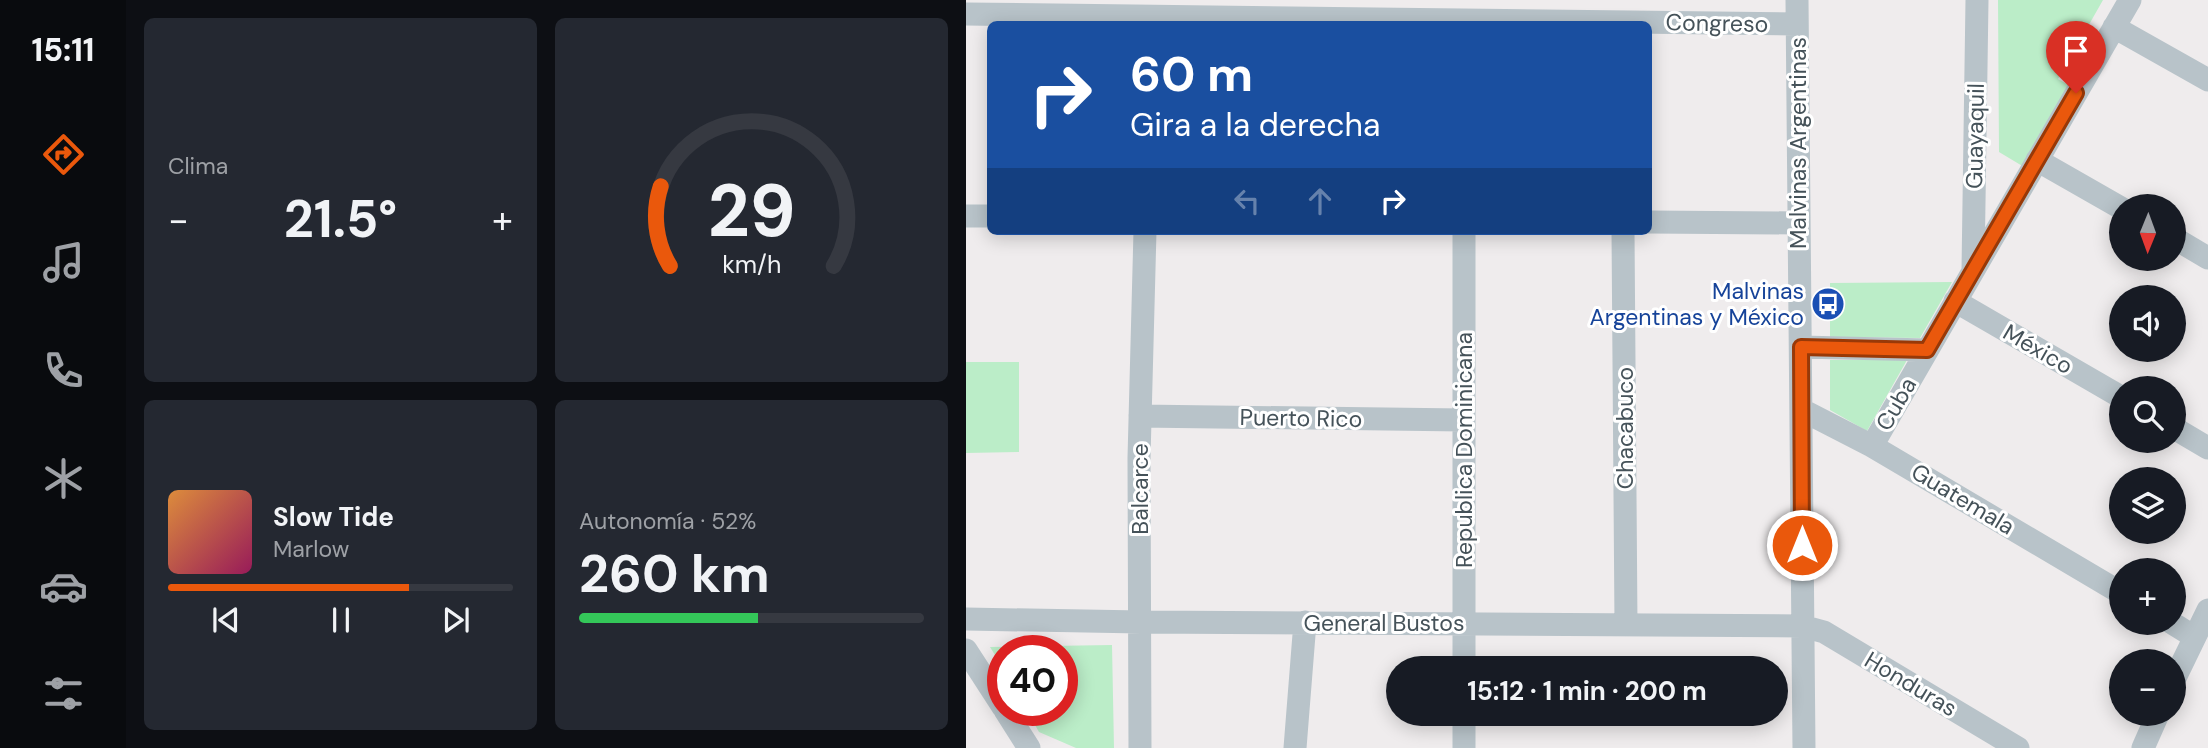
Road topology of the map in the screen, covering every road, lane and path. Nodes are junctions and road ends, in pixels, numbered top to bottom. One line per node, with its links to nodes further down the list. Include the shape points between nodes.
1 (1797, 0): 8 (street, Malvinas Argentinas)
2 (1977, 0): 22 (street, Guayaquil)
3 (2130, 0): 9 (street, Cuba)
4 (966, 14): 5 (street, Congreso)
5 (1151, 14): 6 (street, Congreso)
6 (1603, 21)
7 (1652, 22): 8 (street, Congreso)
8 (1797, 24): 16 (street, Malvinas Argentinas)
9 (2115, 27): 10 (street); 11 (street, Cuba)
10 (2208, 79)
11 (2037, 160): 12 (street); 22 (street, Cuba)
12 (2109, 201)
13 (966, 216): 14 (street)
14 (987, 216)
15 (1652, 222): 16 (street)
16 (1798, 223): 24 (street, Malvinas Argentinas)
17 (1145, 235): 28 (street, Balcarce)
18 (1464, 235): 29 (street, Republica Dominicana)
19 (1623, 235): 39 (street, Chacabuco)
20 (2186, 245): 21 (street)
21 (2208, 258)
22 (1973, 271): 23 (street, Cuba)
23 (1955, 301): 25 (street, Cuba); 26 (street, México)
24 (1801, 347): 25 (street); 27 (street, Malvinas Argentinas)
25 (1927, 350): 31 (street, Cuba)
26 (2109, 390)
27 (1802, 410): 31 (street, Guatemala); 40 (street, Malvinas Argentinas)
28 (1140, 416): 29 (street, Puerto Rico); 36 (street, Balcarce)
29 (1463, 419): 38 (street, Republica Dominicana)
30 (2186, 435): 32 (street)
31 (1872, 446): 33 (street, Guatemala)
32 (2208, 447)
33 (2109, 586)
34 (2208, 610): 42 (street)
35 (966, 619): 36 (street, General Bustos)
36 (1141, 622): 37 (street, General Bustos); 51 (street, Balcarce)
37 (1305, 622): 38 (street, General Bustos); 52 (street)
38 (1464, 623): 39 (street, General Bustos); 45 (street, Republica Dominicana)
39 (1626, 625): 40 (street, General Bustos)
40 (1802, 626): 54 (street, Malvinas Argentinas); 55 (street, Honduras, via 1824,632)
41 (2186, 632): 42 (street)
42 (2193, 636): 44 (street)
43 (966, 650): 46 (street)
44 (2186, 652)
45 (1464, 656)
46 (987, 683)
47 (1015, 726): 50 (street)
48 (1464, 726): 53 (street)
49 (2153, 726): 56 (street)
50 (1029, 748)
51 (1140, 748)
52 (1295, 748)
53 (1464, 748)
54 (1804, 748)
55 (2018, 748)
56 (2143, 748)

